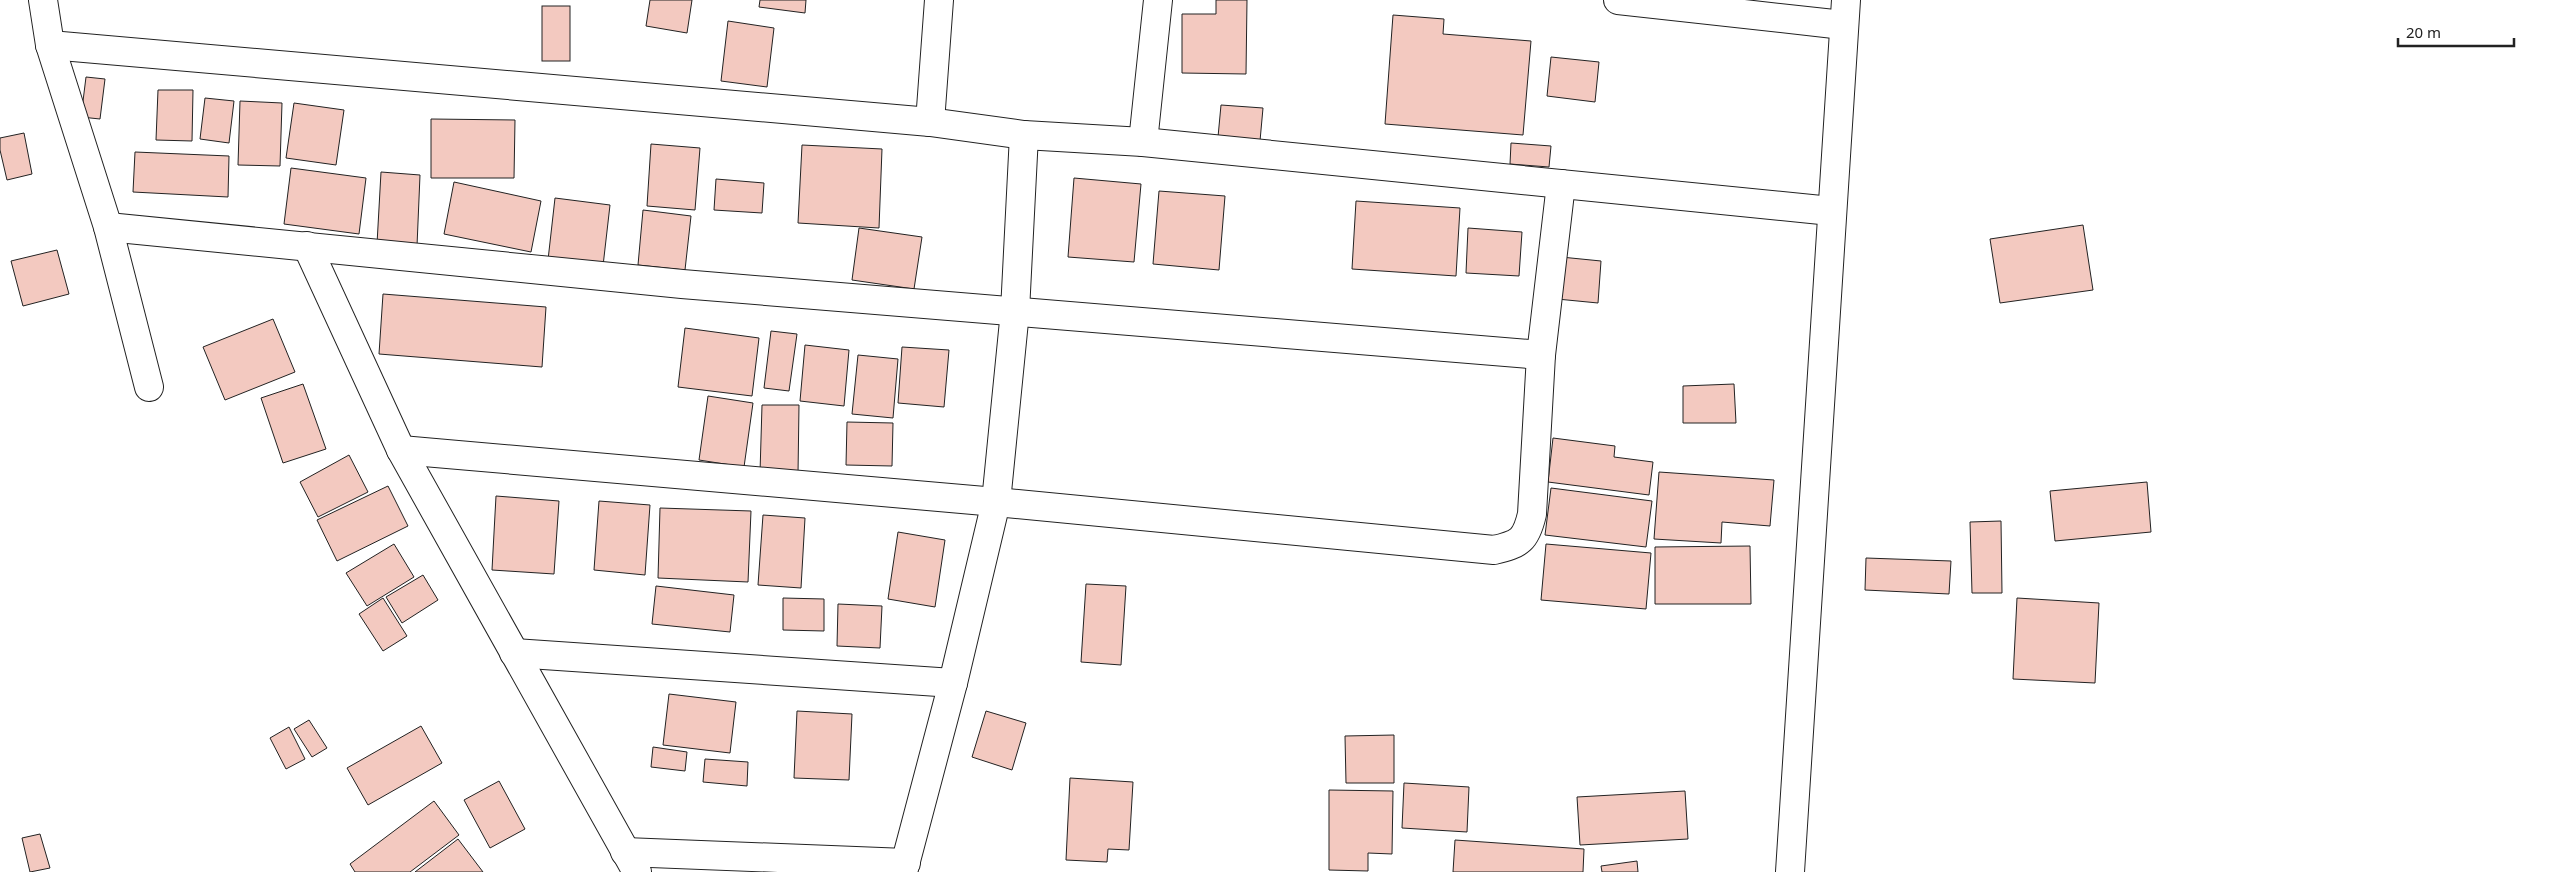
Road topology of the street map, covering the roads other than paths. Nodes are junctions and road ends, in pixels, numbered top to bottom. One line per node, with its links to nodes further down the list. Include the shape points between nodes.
1 (43, 0): 6 (street)
2 (938, 0): 7 (street)
3 (1158, 0): 9 (street)
4 (1618, 0): 5 (street)
5 (1844, 12): 11 (street)
6 (50, 45): 7 (street); 12 (street)
7 (930, 122): 8 (street)
8 (1024, 135): 9 (street); 14 (street)
9 (1143, 142): 10 (street)
10 (1561, 184): 11 (street); 15 (street)
11 (1831, 211): 23 (street)
12 (108, 227): 13 (street); 16 (street)
13 (307, 246): 14 (street, via 682,284); 17 (street)
14 (1015, 311): 15 (street); 18 (street)
15 (1541, 355): 18 (street, via 1532,514 1528,533 1514,546 1494,550)
16 (149, 387)
17 (401, 450): 18 (street); 19 (street)
18 (996, 502): 20 (street)
19 (514, 653): 20 (street); 21 (street)
20 (953, 683): 22 (street)
21 (631, 862): 22 (street)
22 (904, 868)
23 (1790, 872)

